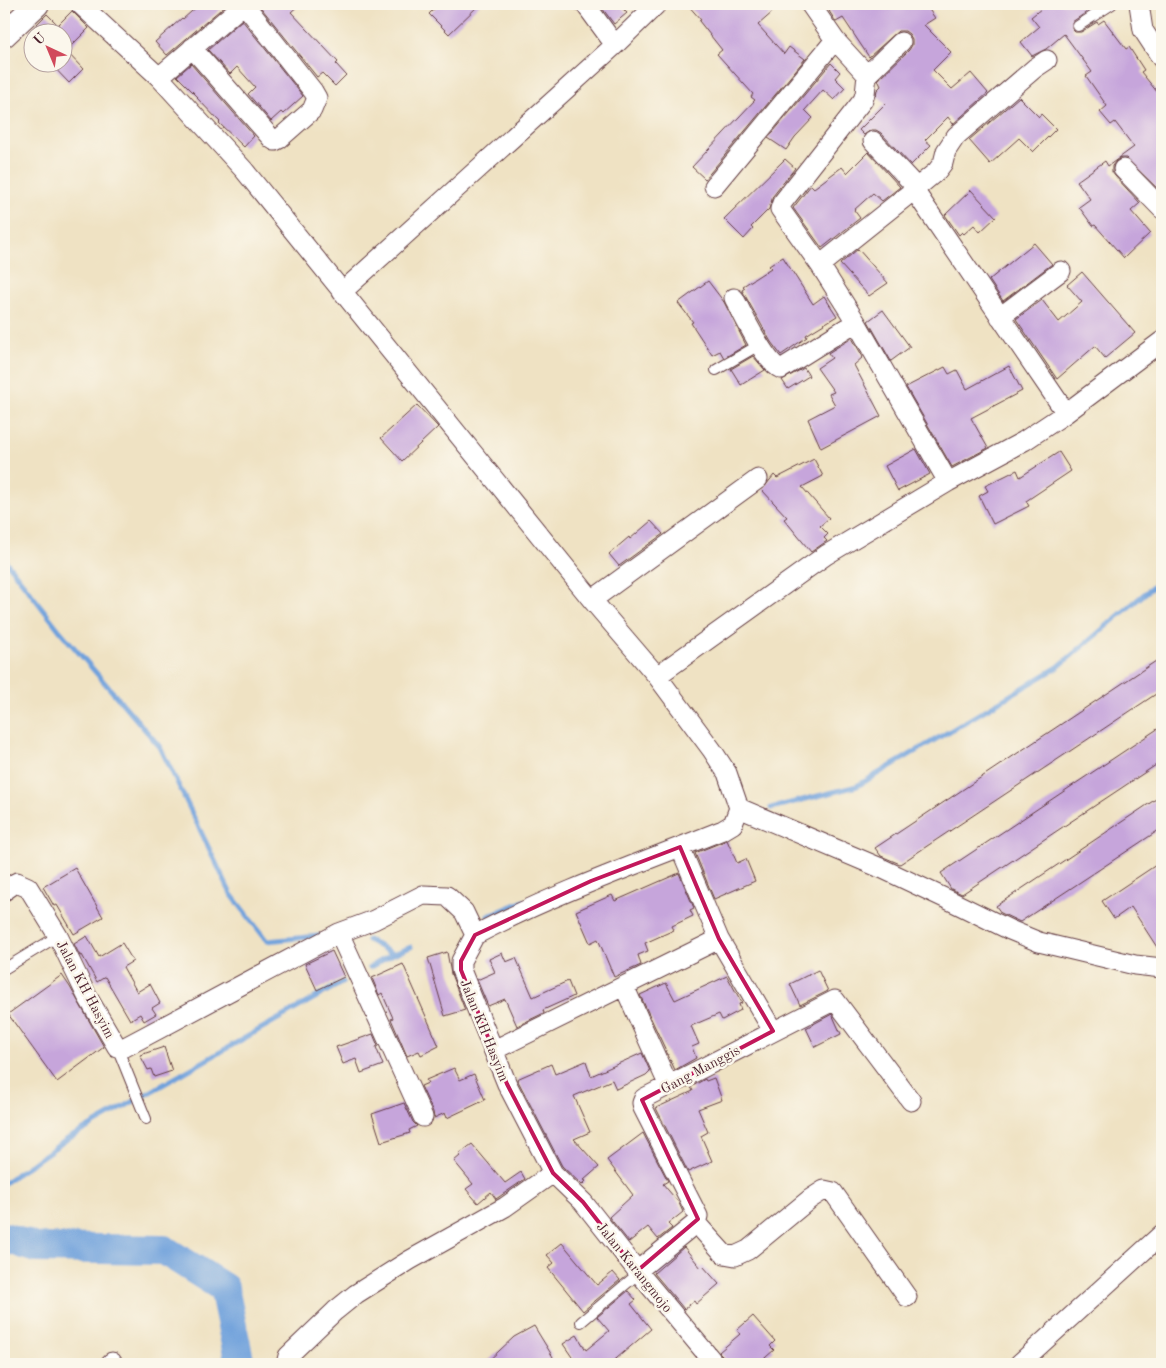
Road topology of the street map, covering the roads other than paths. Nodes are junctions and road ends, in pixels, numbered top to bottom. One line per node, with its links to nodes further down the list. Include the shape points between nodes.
1 (37, 4): 10 (street)
2 (80, 4): 18 (street)
3 (244, 4): 14 (street); 14 (street, via 317,98 312,110 279,139 272,139)
4 (585, 4): 13 (street)
5 (657, 4): 13 (street)
6 (810, 4): 11 (street)
7 (1112, 4): 9 (lane)
8 (1139, 4): 15 (street, via 1143,30)
9 (1078, 26)
10 (4, 35)
11 (835, 40): 17 (street); 21 (street)
12 (901, 42): 17 (street)
13 (615, 45): 26 (street)
14 (192, 48): 18 (street)
15 (1162, 59)
16 (1047, 60): 22 (street, via 956,136 937,170)
17 (867, 75): 24 (street, via 863,100 780,209)
18 (158, 77): 26 (street, via 244,170)
19 (873, 140): 22 (street)
20 (1123, 169): 23 (street)
21 (714, 186)
22 (916, 189): 24 (street); 28 (street)
23 (1162, 209)
24 (820, 265): 29 (street)
25 (1061, 271): 28 (street)
26 (342, 292): 36 (street)
27 (734, 298): 31 (street)
28 (1000, 317): 33 (street)
29 (856, 322): 31 (street, via 781,369 774,365); 35 (street)
30 (1162, 341): 33 (street)
31 (760, 345): 32 (lane)
32 (716, 370)
33 (1066, 413): 35 (street, via 1024,441)
34 (758, 479): 36 (street)
35 (948, 482): 37 (street, via 826,555)
36 (592, 600): 37 (street)
37 (658, 676): 38 (street, via 712,750 726,773)
38 (739, 808): 39 (street, via 733,824); 45 (street, via 882,869 1038,942 1135,965)
39 (680, 847): 42 (street, via 591,881); 44 (street)
40 (4, 891): 43 (street, Jalan KH Hasyim, via 17,882 28,887)
41 (340, 933): 42 (street, Jalan KH Hasyim, via 423,895 447,896 464,912); 49 (street, Jalan KH Hasyim, via 133,1043); 53 (street)
42 (475, 935): 50 (street, Jalan KH Hasyim, via 460,961 461,970)
43 (58, 936): 46 (lane); 49 (street, Jalan KH Hasyim, via 87,996)
44 (719, 940): 47 (street); 48 (street)
45 (1162, 968)
46 (4, 969)
47 (624, 986): 50 (street); 51 (street)
48 (773, 1031): 51 (street, Gang Manggis); 52 (street, Gang Manggis, via 835,1000)
49 (117, 1047): 54 (lane)
50 (494, 1050): 55 (street, Jalan KH Hasyim)
51 (668, 1084): 56 (street, Gang Manggis, via 644,1098 643,1108 698,1216)
52 (911, 1101)
53 (423, 1117)
54 (146, 1119)
55 (553, 1173): 58 (street, Jalan Karangmojo, via 583,1202); 61 (street, via 505,1207 356,1294 288,1356)
56 (696, 1223): 58 (street); 59 (street, via 724,1254 735,1256 748,1250 810,1199 824,1190 833,1192)
57 (1162, 1234): 63 (street)
58 (638, 1272): 60 (lane); 62 (street, Jalan Karangmojo)
59 (907, 1297)
60 (581, 1322)
61 (286, 1364)
62 (715, 1364)
63 (1018, 1364)

